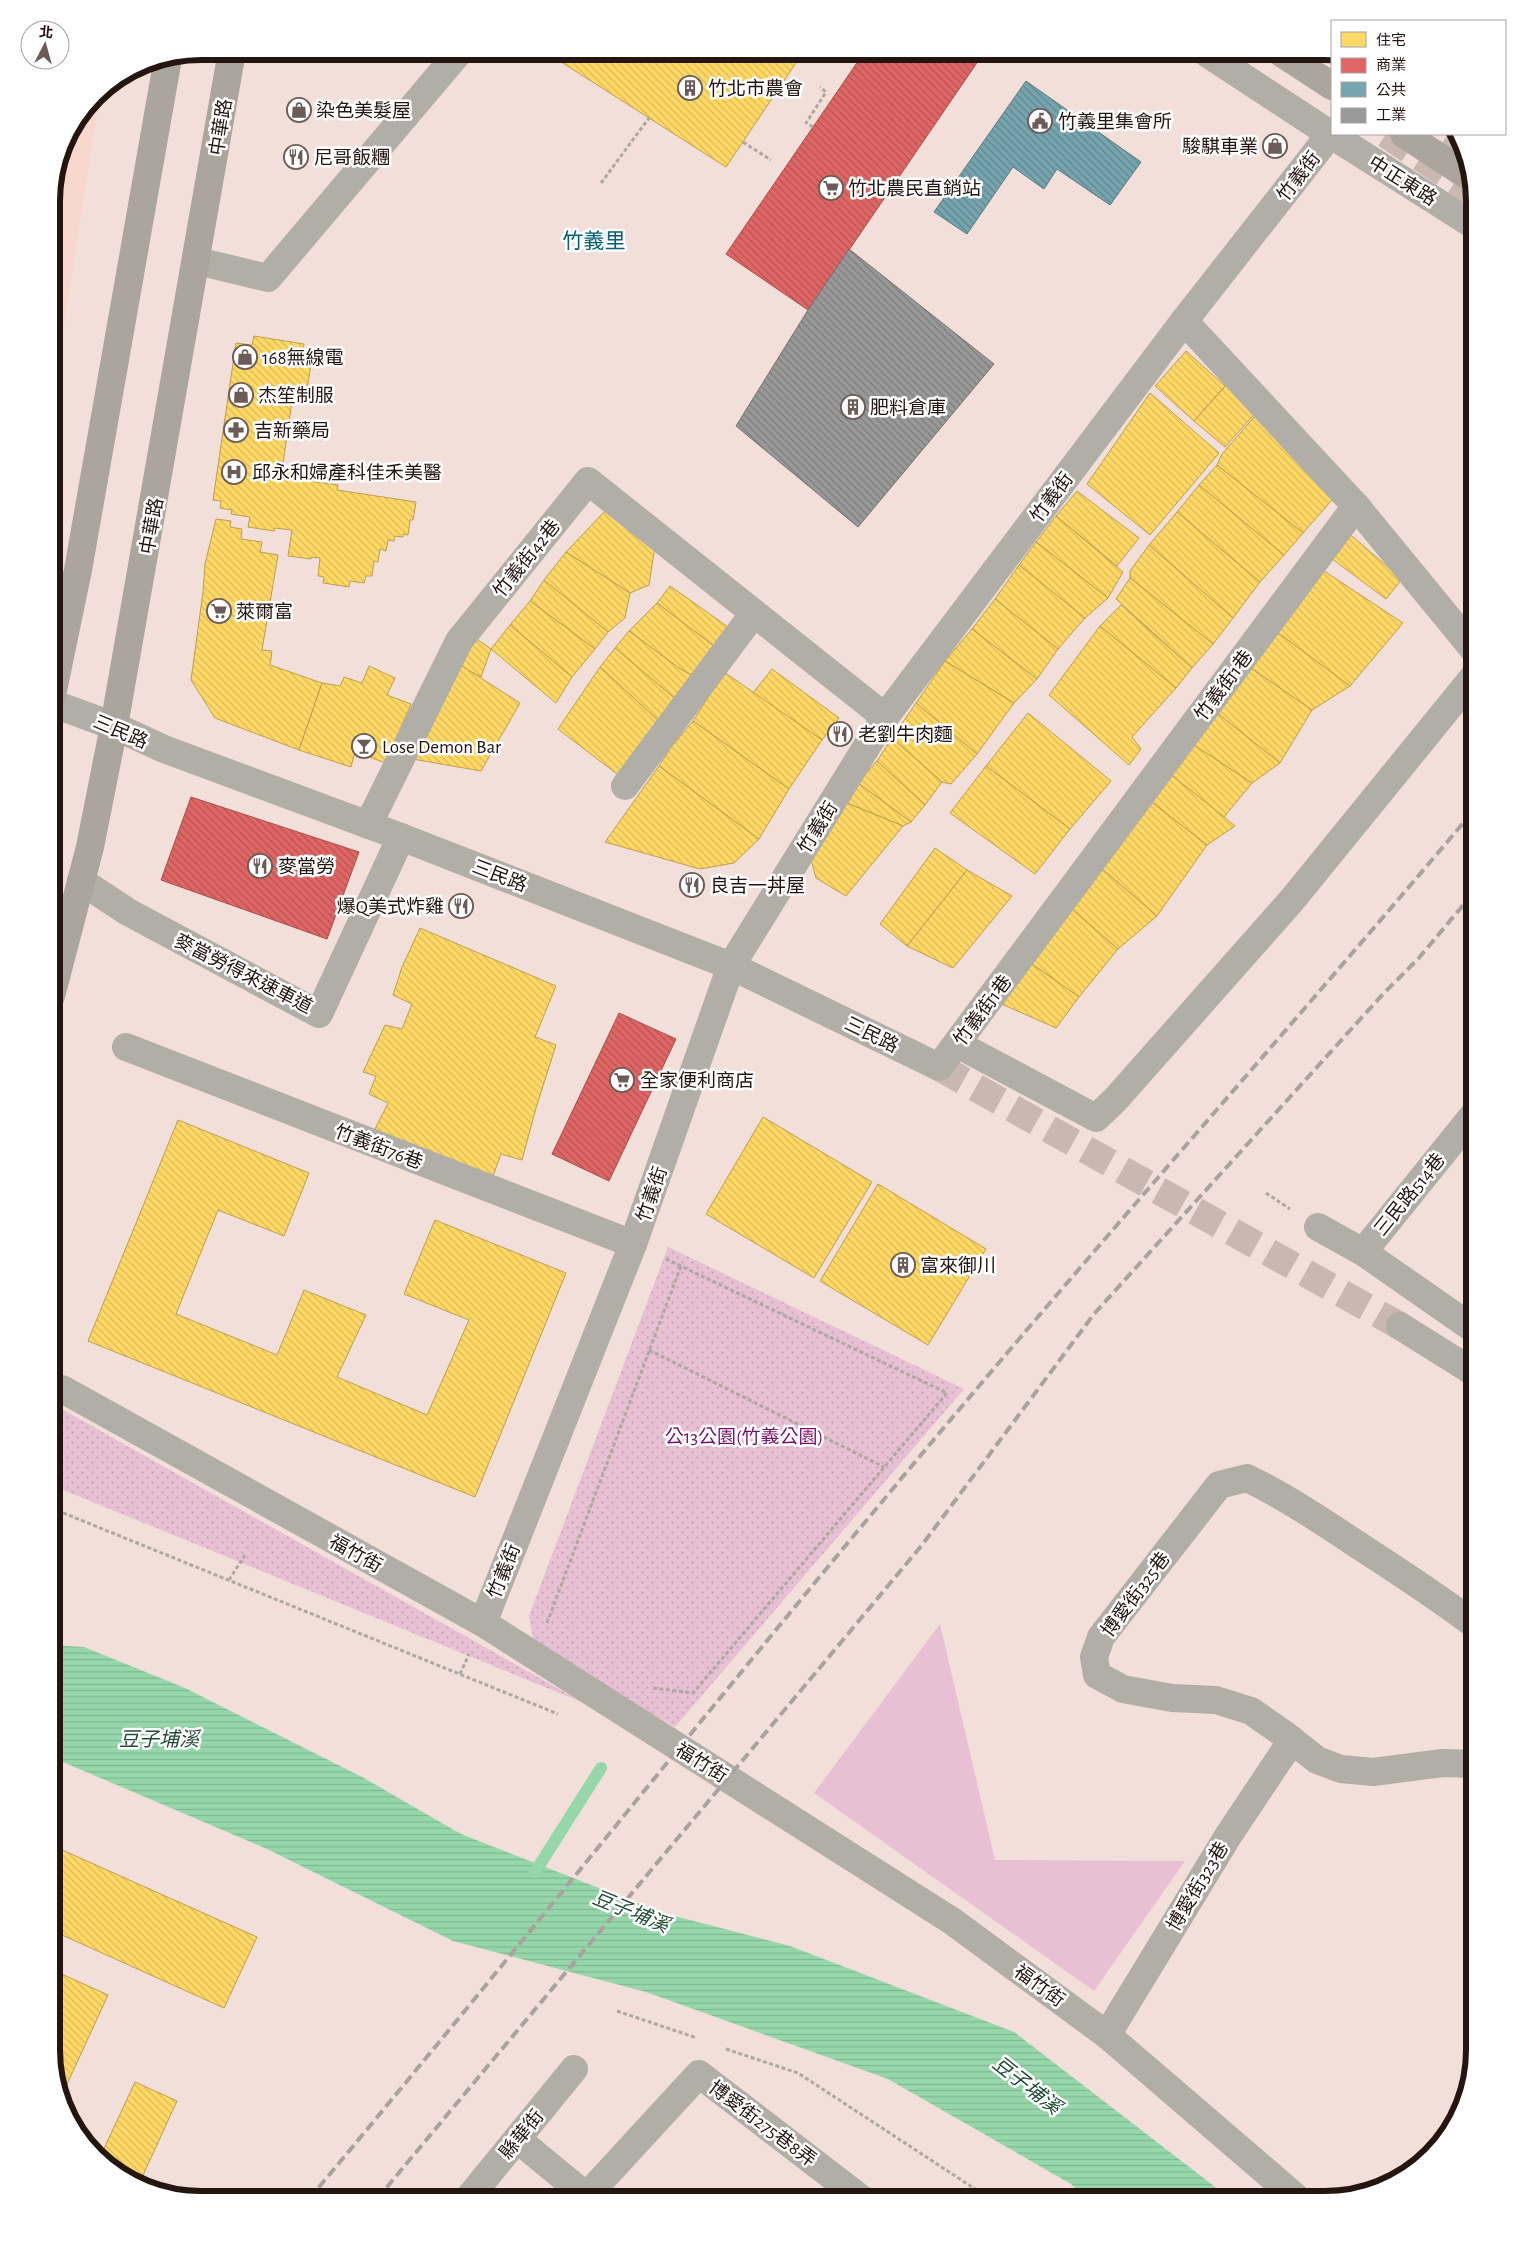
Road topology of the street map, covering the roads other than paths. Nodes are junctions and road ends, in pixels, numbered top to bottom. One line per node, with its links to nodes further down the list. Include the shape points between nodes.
1 (231, 60): 12 (main road, 中華路)
2 (452, 60): 12 (street, via 268,278)
3 (1217, 60): 7 (street, 中正東路)
4 (1292, 60): 6 (main road)
5 (167, 64): 17 (main road)
6 (1331, 85)
7 (1331, 133): 13 (street, 竹義街)
8 (1334, 135): 11 (street, 中正東路)
9 (1406, 135): 10 (main road)
10 (1463, 173)
11 (1466, 220)
12 (197, 262): 21 (main road, 中華路)
13 (1184, 321): 14 (street); 20 (street, 竹義街)
14 (1356, 506): 16 (street); 28 (street, 竹義街1巷)
15 (754, 613): 20 (street, 竹義街42巷); 22 (street); 23 (street, 竹義街42巷, via 588,481 459,641)
16 (1466, 640)
17 (60, 661)
18 (1466, 686): 28 (street, via 1292,900 1096,1118)
19 (60, 704): 21 (street, 三民路)
20 (885, 717): 27 (street, 竹義街)
21 (114, 726): 23 (street, 三民路, via 164,749); 25 (main road, 中華路)
22 (625, 786)
23 (368, 825): 24 (street, 三民路)
24 (401, 837): 25 (street, 麥當勞得來速車道, via 318,1014 128,912); 27 (street, 三民路)
25 (81, 881): 26 (main road, 中華路)
26 (60, 962)
27 (731, 966): 30 (street, 三民路); 33 (street, 竹義街)
28 (957, 1044): 30 (street, 竹義街1巷)
29 (126, 1047): 33 (street, 竹義街76巷)
30 (940, 1067)
31 (1466, 1124): 34 (street, 三民路514巷)
32 (1318, 1227): 34 (street)
33 (633, 1244): 40 (street, 竹義街)
34 (1362, 1252): 35 (street)
35 (1466, 1324)
36 (1400, 1326): 37 (street)
37 (1466, 1367)
38 (62, 1389): 40 (street, 福竹街)
39 (1466, 1618): 41 (street, 博愛街325巷, via 1270,1489 1247,1478 1219,1485 1101,1637 1094,1657 1097,1676 1123,1690 1172,1698 1216,1700 1251,1712)
40 (483, 1624): 43 (street, 福竹街, via 952,1921)
41 (1292, 1740): 42 (street, 博愛街325巷, via 1317,1760 1341,1770 1373,1772); 43 (street, 博愛街323巷, via 1228,1836)
42 (1466, 1764)
43 (1106, 2035): 50 (street, 福竹街)
44 (574, 2069): 45 (street, 縣華街)
45 (517, 2139): 46 (street, 縣華街); 47 (street)
46 (474, 2191)
47 (579, 2191)
48 (593, 2191): 49 (street, 博愛街275巷8弄, via 699,2074)
49 (851, 2191)
50 (1288, 2191)

